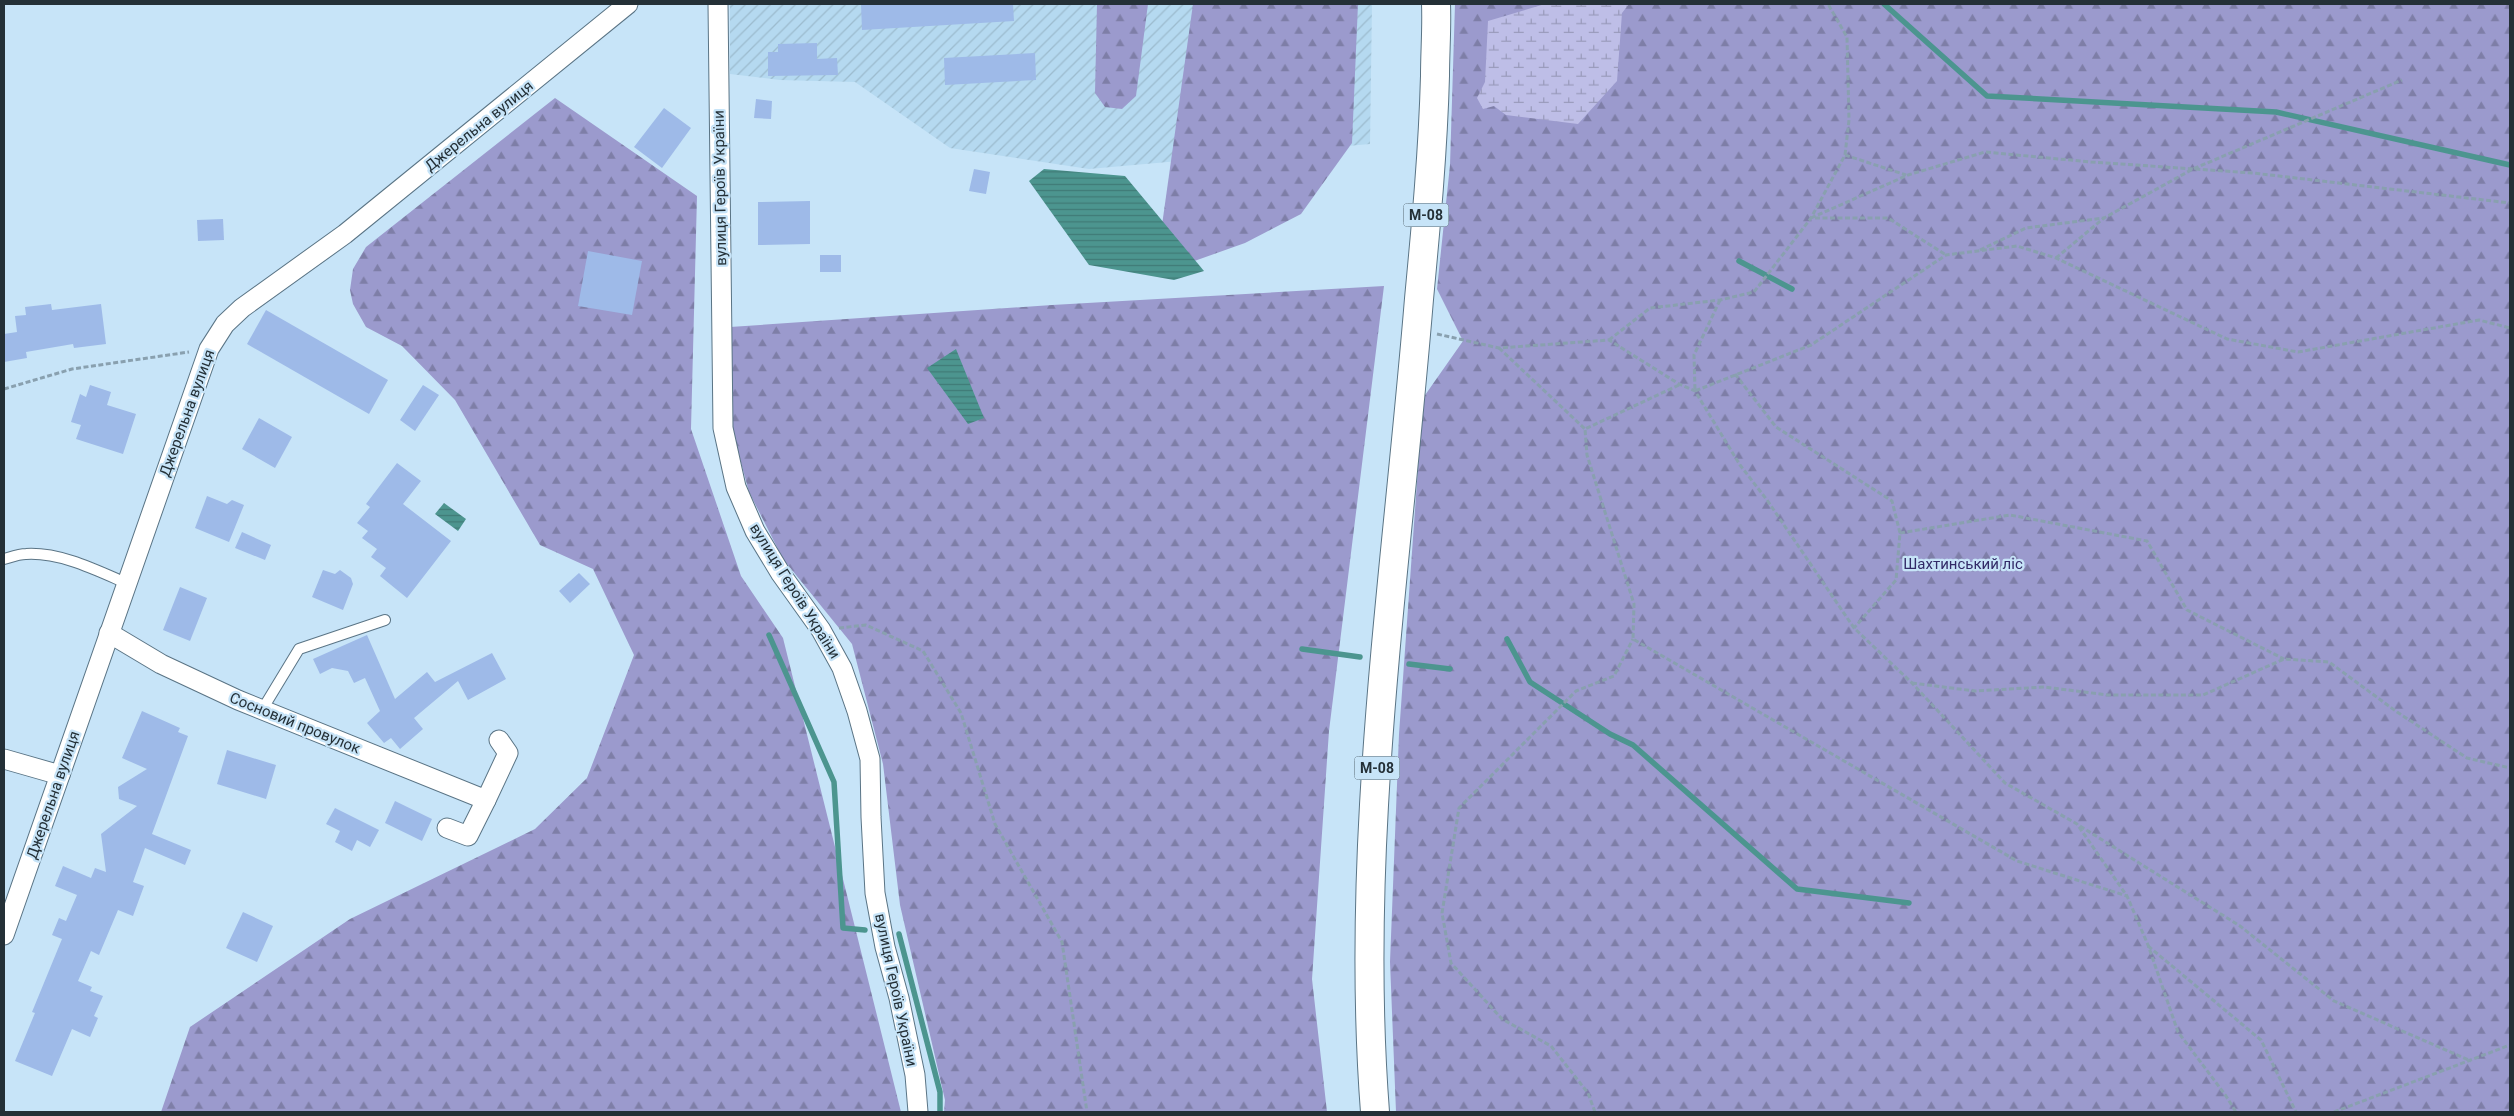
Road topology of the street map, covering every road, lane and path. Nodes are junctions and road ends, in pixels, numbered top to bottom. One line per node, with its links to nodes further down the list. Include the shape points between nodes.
1 (628, 4): 20 (street, Джерельна вулиця, via 345,234 242,308 225,324)
2 (718, 4): 31 (street, вулиця Героїв України, via 723,428 736,487 755,531)
3 (1436, 4): 17 (highway, М-08, via 1433,130)
4 (1828, 4): 6 (path, via 1847,37 1849,120)
5 (2402, 80): 7 (path)
6 (1846, 155): 8 (path); 10 (path)
7 (2193, 169): 8 (path, via 1985,152); 9 (path); 11 (path)
8 (1908, 175): 10 (path)
9 (2510, 203)
10 (1811, 218): 13 (path, via 1888,218); 15 (path, via 1754,292)
11 (2104, 218): 12 (path, via 2026,228); 14 (path)
12 (1978, 251): 13 (path); 14 (path, via 2017,246)
13 (1946, 255): 21 (path, via 1812,345)
14 (2056, 258): 16 (path, via 2228,339 2298,352 2479,320)
15 (1720, 300): 18 (path, via 1650,308); 24 (path, via 1694,354)
16 (2510, 328)
17 (1417, 330): 19 (path); 51 (highway, М-08, via 1382,687 1374,815 1368,987)
18 (1609, 340): 19 (path); 22 (path)
19 (1499, 348): 25 (path)
20 (209, 349): 23 (path, via 72,369); 28 (street, Джерельна вулиця)
21 (1735, 374): 24 (path); 26 (path, via 1776,428 1892,500)
22 (1679, 384): 24 (path); 25 (path)
23 (4, 389)
24 (1695, 391): 30 (path, via 1740,465)
25 (1585, 429): 33 (path, via 1587,455 1634,604)
26 (1900, 533): 30 (path, via 1896,580); 34 (path, via 2010,515 2147,541 2187,610)
27 (4, 559): 28 (lane, via 26,554 54,558 92,568)
28 (126, 583): 32 (street, Джерельна вулиця)
29 (385, 620): 36 (lane, via 299,649)
30 (1854, 628): 35 (path)
31 (821, 630): 49 (street, вулиця Героїв України, via 842,668 870,759 875,893 915,1075); 50 (path, via 866,625 923,651 961,713 995,824 1062,942)
32 (109, 633): 36 (street, Сосновий провулок, via 161,664); 40 (street, Джерельна вулиця)
33 (1633, 638): 44 (path, via 2017,861); 52 (path, via 1614,676 1576,691 1459,808 1442,913 1451,963 1502,1019 1551,1046 1588,1093)
34 (2284, 659): 35 (path, via 2203,695 2108,695 2044,687 1975,690); 39 (path, via 2329,662 2467,758)
35 (1912, 682): 42 (path, via 2005,783)
36 (262, 710): 41 (street, Сосновий провулок)
37 (499, 740): 41 (street, via 508,753)
38 (4, 759): 40 (street)
39 (2510, 768)
40 (60, 775): 45 (street, Джерельна вулиця)
41 (486, 800): 43 (street, via 468,836)
42 (2078, 824): 44 (path); 48 (path, via 2240,926 2334,1001)
43 (447, 828)
44 (2127, 896): 46 (path)
45 (4, 935)
46 (2148, 946): 53 (path, via 2178,1032); 54 (path, via 2261,1040)
47 (2510, 1044): 48 (path)
48 (2471, 1061): 55 (path)
49 (918, 1112)
50 (1087, 1112)
51 (1374, 1112)
52 (1595, 1112)
53 (2236, 1112)
54 (2296, 1112)
55 (2334, 1112)

